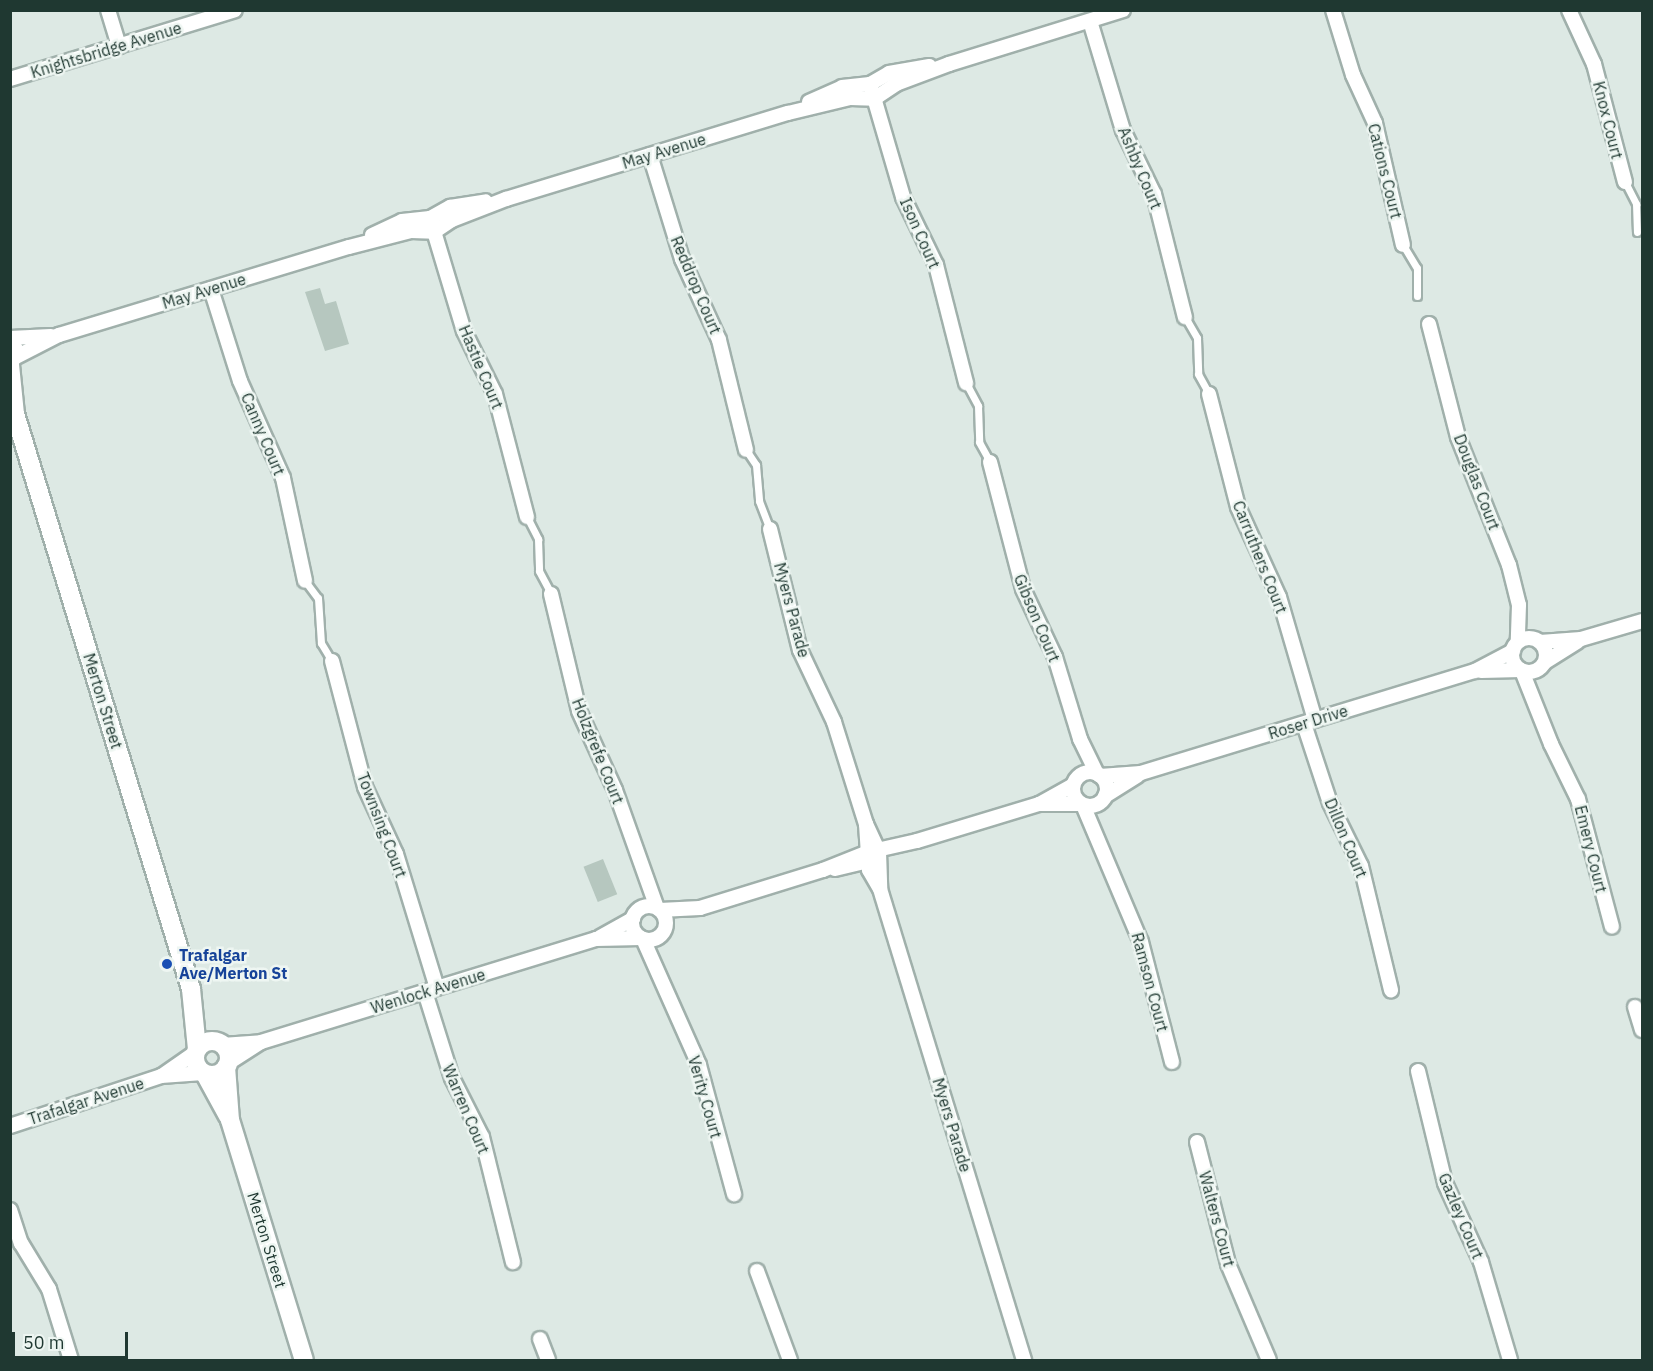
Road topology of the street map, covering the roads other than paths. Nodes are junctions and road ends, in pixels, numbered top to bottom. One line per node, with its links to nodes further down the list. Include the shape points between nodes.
1 (108, 10): 7 (street)
2 (235, 10): 7 (street, Knightsbridge Avenue)
3 (1123, 10): 6 (street, May Avenue)
4 (1569, 10): 14 (street, Knox Court, via 1594,64)
5 (1332, 11): 19 (street, Cations Court, via 1353,75 1375,123)
6 (1090, 21): 8 (street, May Avenue); 23 (street, Ashby Court, via 1123,130 1154,194)
7 (119, 46): 9 (street, Knightsbridge Avenue)
8 (949, 64): 10 (street, May Avenue, via 889,73); 11 (street, May Avenue, via 896,84)
9 (10, 79)
10 (870, 84): 11 (street, Ison Court); 12 (street, May Avenue, via 842,87)
11 (874, 99): 12 (street, May Avenue, via 850,98); 27 (street, Ison Court, via 903,197 936,265)
12 (788, 113): 13 (street, May Avenue)
13 (650, 155): 15 (street, May Avenue); 30 (street, Reddrop Court, via 682,259 719,340)
14 (1624, 182): 18 (lane, Knox Court, via 1636,204)
15 (506, 199): 16 (street, May Avenue, via 461,204); 17 (street, May Avenue, via 452,220)
16 (430, 218): 17 (street, Hastie Court); 20 (street, May Avenue, via 402,221)
17 (434, 232): 20 (street, May Avenue, via 411,231); 32 (street, Hastie Court, via 464,332 495,394)
18 (1636, 232)
19 (1403, 245): 22 (lane, Cations Court, via 1418,268)
20 (349, 247): 21 (street, May Avenue)
21 (211, 289): 25 (street, May Avenue); 34 (street, Canny Court, via 240,381 283,478)
22 (1418, 296)
23 (1185, 317): 28 (lane, via 1197,338 1198,374)
24 (1429, 324): 36 (street, Douglas Court, via 1458,436 1487,505)
25 (59, 335): 26 (street, May Avenue); 26 (street, May Avenue)
26 (11, 353): 29 (street, Merton Street)
27 (966, 383): 31 (lane, via 978,406 979,441)
28 (1209, 394): 46 (street, Carruthers Court, via 1238,507 1279,597)
29 (13, 410): 65 (street, Merton Street)
30 (746, 450): 33 (lane, via 756,465 759,501)
31 (990, 462): 47 (street, Gibson Court, via 1017,573 1055,657)
32 (527, 517): 35 (lane, via 538,539 539,572)
33 (770, 529): 55 (street, Myers Parade, via 800,650 834,722)
34 (305, 581): 41 (lane, via 318,598 321,643)
35 (551, 594): 56 (street, Holzgrefe Court, via 579,711 615,790)
36 (1519, 605): 39 (street, Douglas Court); 40 (street, Douglas Court)
37 (1642, 621): 38 (street)
38 (1581, 639): 39 (street); 42 (street)
39 (1538, 641): 40 (street); 42 (street, via 1546,653)
40 (1515, 647): 43 (street, via 1514,664); 44 (street, Roser Drive)
41 (332, 661): 66 (street, Townsing Court, via 365,787 396,854)
42 (1543, 664): 43 (street, via 1533,672); 45 (street, Emery Court, via 1536,680)
43 (1521, 670): 44 (street, Roser Drive); 45 (street, Emery Court)
44 (1475, 671): 46 (street, Roser Drive)
45 (1538, 706): 60 (street, Emery Court, via 1578,800)
46 (1309, 722): 48 (street, Roser Drive); 67 (street, Dillon Court, via 1330,803 1361,866)
47 (1080, 739): 49 (street, Gibson Court); 50 (street, Gibson Court)
48 (1142, 773): 49 (street, Roser Drive); 51 (street, Roser Drive)
49 (1099, 775): 50 (street); 51 (street, via 1105,783)
50 (1076, 781): 52 (street); 53 (street, via 1073,794)
51 (1104, 798): 53 (street, via 1094,806); 54 (street, Ramson Court)
52 (1039, 804): 53 (street); 55 (street)
53 (1082, 805): 54 (street, Ramson Court)
54 (1098, 837): 73 (street, Ramson Court, via 1109,872 1142,942)
55 (874, 855): 57 (street); 90 (street, Myers Parade, via 880,888)
56 (642, 872): 58 (street, Holzgrefe Court); 59 (street, Holzgrefe Court)
57 (700, 908): 58 (street); 61 (street)
58 (659, 909): 59 (street); 61 (street, via 666,921)
59 (636, 915): 62 (street, via 633,928); 63 (street, Wenlock Avenue)
60 (1612, 927)
61 (664, 932): 62 (street, via 654,939); 64 (street, Verity Court)
62 (642, 938): 63 (street, Wenlock Avenue); 64 (street, Verity Court)
63 (596, 939): 66 (street, Wenlock Avenue)
64 (659, 969): 81 (street, Verity Court, via 672,1012 699,1065)
65 (191, 989): 71 (street, Merton Street); 72 (street, Merton Street)
66 (431, 990): 70 (street, Wenlock Avenue); 83 (street, Warren Court, via 452,1078 482,1137)
67 (1390, 990)
68 (1635, 1007): 69 (street)
69 (1642, 1030)
70 (261, 1042): 71 (street, Wenlock Avenue); 74 (street, Wenlock Avenue)
71 (221, 1044): 72 (street, via 210,1041); 74 (street)
72 (196, 1051): 76 (street, via 195,1062); 77 (street, Trafalgar Avenue)
73 (1172, 1062)
74 (226, 1066): 76 (street, via 216,1074); 78 (street, Merton Street)
75 (1418, 1071): 92 (street, Gazley Court, via 1445,1183 1481,1262)
76 (204, 1073): 77 (street, Trafalgar Avenue); 78 (street, Merton Street)
77 (161, 1076): 79 (street, Trafalgar Avenue)
78 (230, 1120): 87 (street, Merton Street)
79 (10, 1126)
80 (1197, 1142): 91 (street, Walters Court, via 1225,1256)
81 (734, 1194)
82 (10, 1210): 86 (street, via 21,1243 49,1289)
83 (513, 1262)
84 (757, 1271): 89 (street)
85 (540, 1339): 88 (street)
86 (71, 1360)
87 (304, 1360)
88 (548, 1360)
89 (790, 1360)
90 (1024, 1360)
91 (1269, 1360)
92 (1510, 1360)

